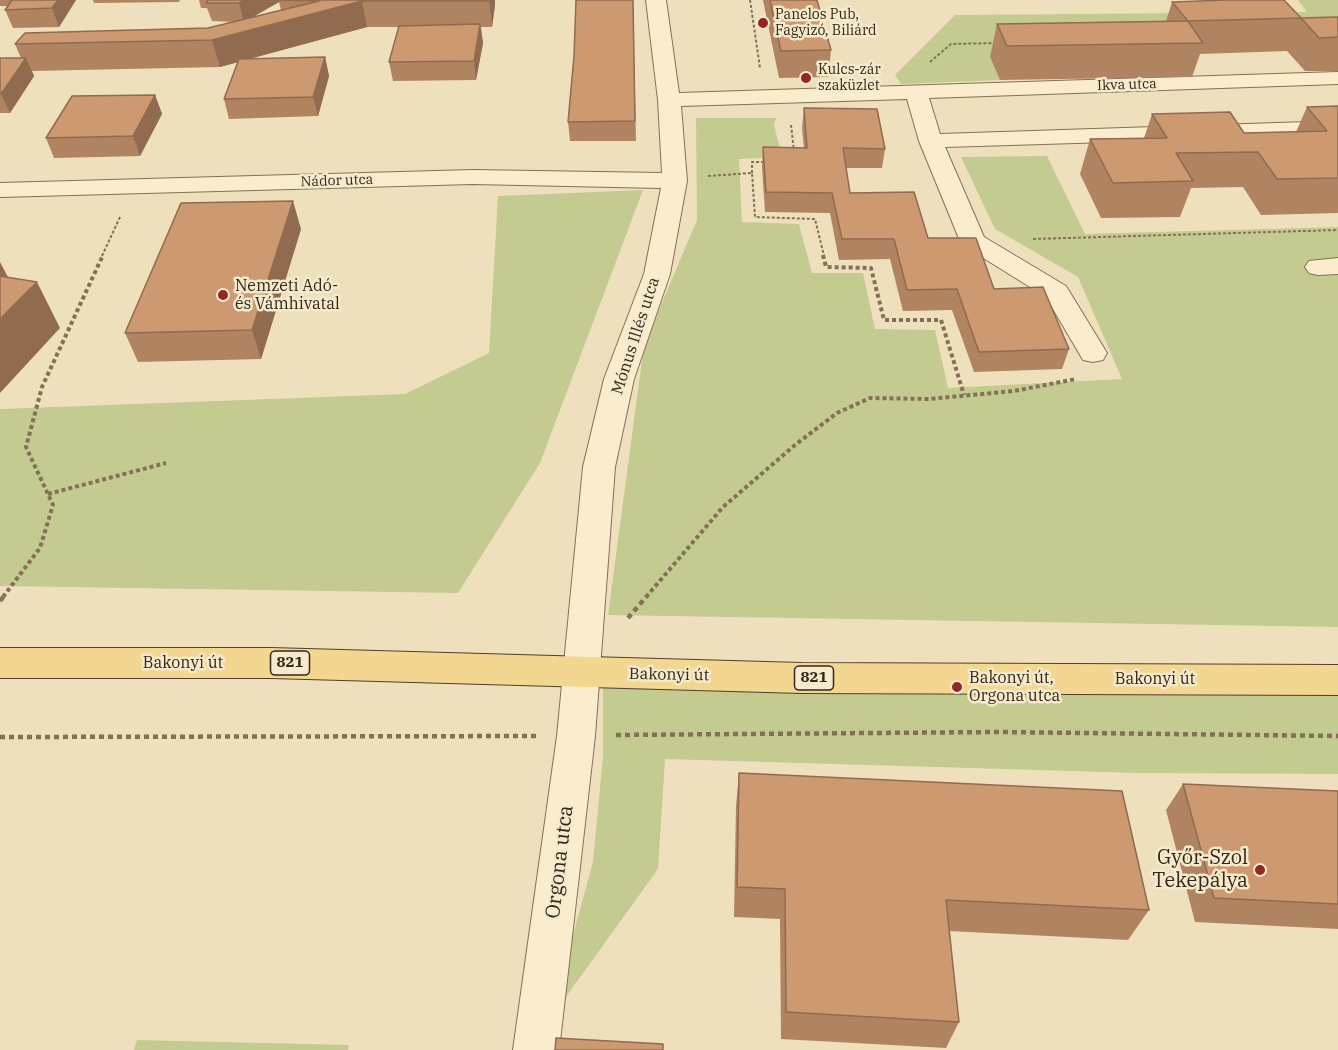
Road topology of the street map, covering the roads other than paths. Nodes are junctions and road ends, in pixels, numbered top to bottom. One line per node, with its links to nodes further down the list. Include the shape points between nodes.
1 (656, 0): 4 (street, Mónus Illés utca)
2 (1338, 78): 3 (street, Ikva utca)
3 (916, 92): 4 (street, Ikva utca); 6 (street)
4 (669, 100): 7 (street, Mónus Illés utca)
5 (1338, 128): 6 (street)
6 (931, 141): 9 (street, via 973,241 1056,292)
7 (675, 181): 8 (street, Nádor utca, via 473,177); 11 (street, Mónus Illés utca, via 657,274 619,379 599,467)
8 (0, 190)
9 (1094, 353)
10 (0, 663): 11 (main road, Bakonyi út / 821, via 271,663)
11 (580, 673): 12 (main road, Bakonyi út / 821); 13 (street, Orgona utca, via 576,736)
12 (1338, 680)
13 (536, 1050)

